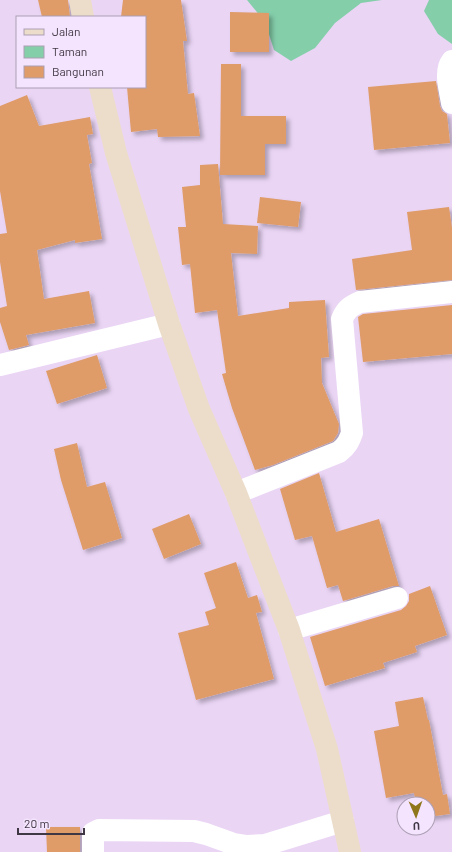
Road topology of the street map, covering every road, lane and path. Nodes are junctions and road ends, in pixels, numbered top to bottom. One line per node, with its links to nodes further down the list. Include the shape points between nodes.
1 (80, 0): 2 (street)
2 (84, 16)
3 (452, 61): 5 (street, via 448,71)
4 (100, 88): 7 (street, via 116,153)
5 (452, 103)
6 (452, 292): 9 (street, via 360,302 345,311 342,319 352,433 346,447)
7 (169, 324): 8 (street); 9 (street, via 199,409)
8 (0, 365)
9 (236, 493): 11 (street)
10 (397, 598): 11 (street)
11 (289, 630): 12 (street, via 327,749)
12 (343, 822): 13 (street, via 265,845 247,846 194,831 99,830 92,836); 14 (street)
13 (93, 852)
14 (350, 852)

